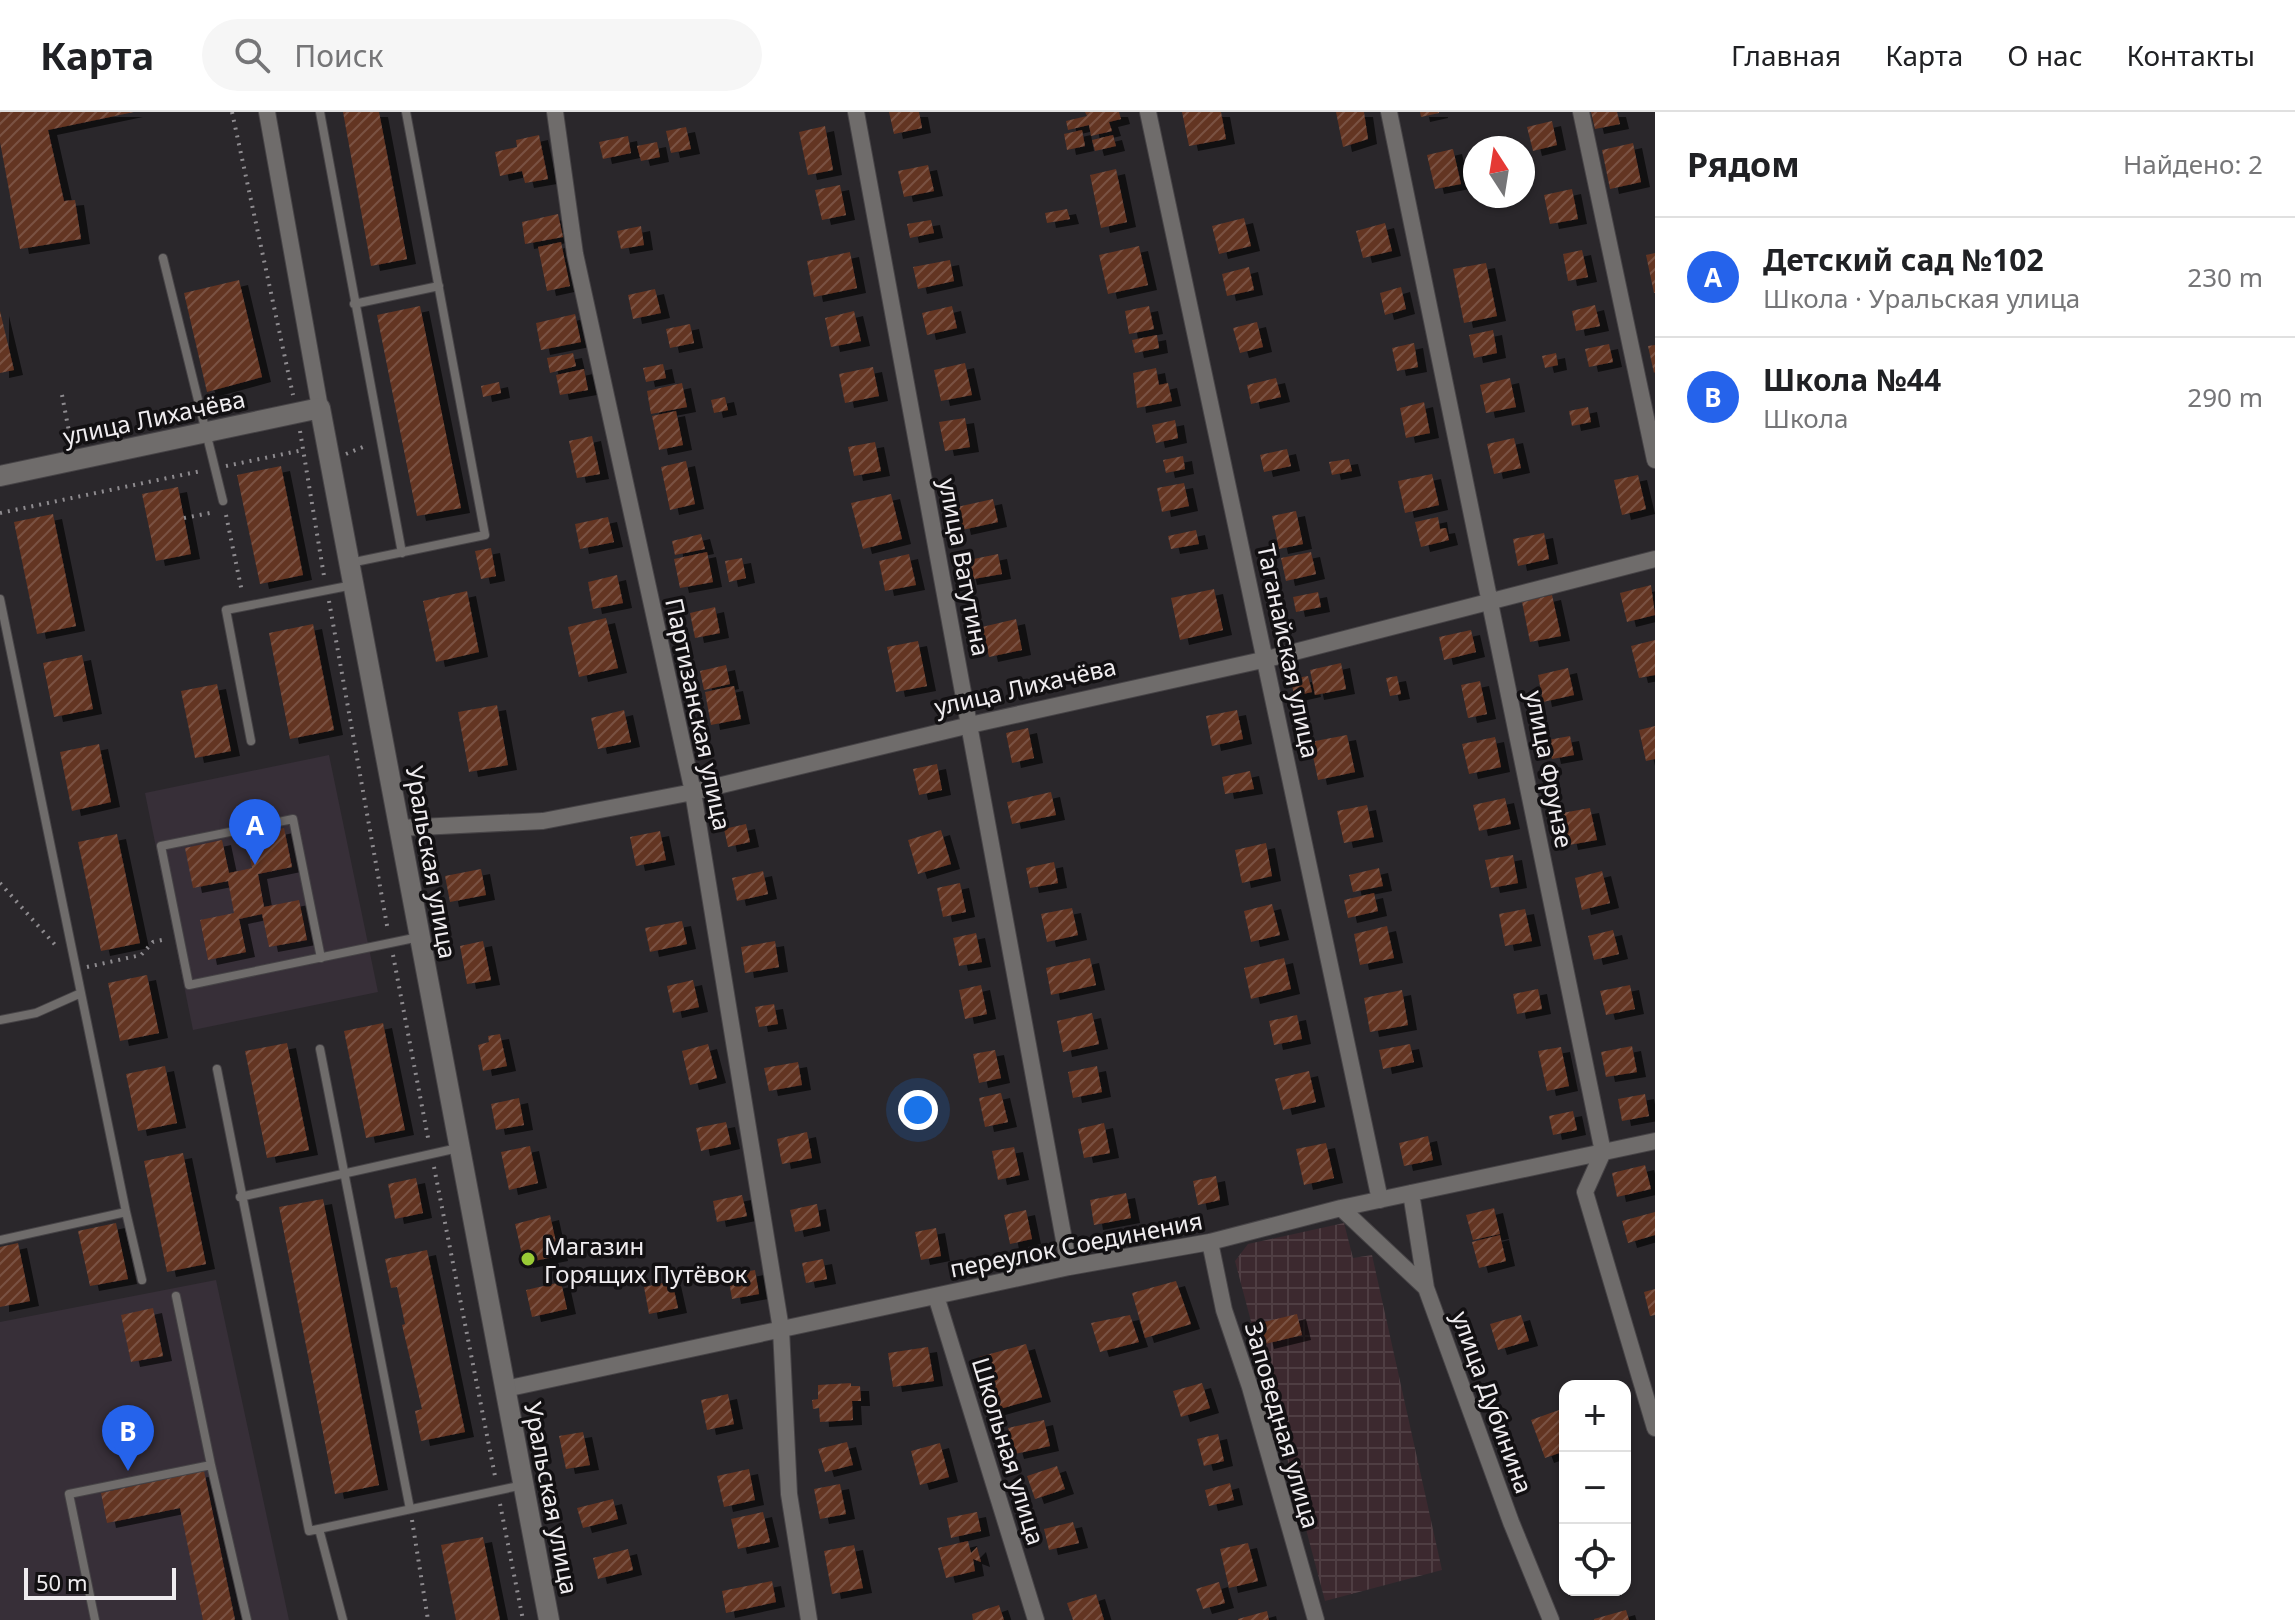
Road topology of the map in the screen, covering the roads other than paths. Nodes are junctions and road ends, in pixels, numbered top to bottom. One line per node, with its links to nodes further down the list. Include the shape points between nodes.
1 (267, 112): 12 (street, Уральская улица)
2 (320, 112): 11 (lane)
3 (406, 112): 10 (lane)
4 (555, 112): 26 (street, Партизанская улица, via 575,254)
5 (856, 112): 24 (street, улица Ватутина)
6 (1148, 112): 23 (street, Таганайская улица)
7 (1389, 112): 21 (street, улица Фрунзе)
8 (1581, 112): 14 (street)
9 (163, 258): 13 (lane)
10 (439, 286): 11 (lane); 17 (lane, via 485,535)
11 (354, 304): 17 (lane)
12 (320, 408): 13 (street, улица Лихачёва); 19 (street, Уральская улица)
13 (209, 432): 15 (street, улица Лихачёва); 16 (lane)
14 (1655, 460)
15 (0, 476)
16 (223, 501)
17 (402, 553): 19 (lane)
18 (1655, 559): 21 (street, улица Лихачёва)
19 (349, 563): 20 (street, Уральская улица)
20 (354, 584): 25 (lane, via 226,610); 27 (street, Уральская улица)
21 (1492, 600): 23 (street, улица Лихачёва); 36 (street, улица Фрунзе)
22 (0, 602): 30 (lane)
23 (1267, 659): 24 (street, улица Лихачёва); 40 (street, Таганайская улица)
24 (970, 725): 26 (street, улица Лихачёва); 45 (street, улица Ватутина)
25 (251, 741)
26 (693, 792): 27 (street, улица Лихачёва, via 543,821); 50 (street, Партизанская улица)
27 (400, 828): 28 (street, Уральская улица)
28 (419, 937): 29 (lane); 35 (street, Уральская улица)
29 (321, 958): 29 (lane, via 189,985 161,846 293,819)
30 (81, 993): 31 (lane, via 36,1013); 42 (lane)
31 (0, 1020)
32 (320, 1049): 37 (lane)
33 (217, 1069): 39 (lane)
34 (1655, 1141): 36 (street, переулок Соединения)
35 (459, 1148): 37 (lane); 51 (street, Уральская улица)
36 (1603, 1152): 38 (street, переулок Соединения); 52 (street, via 1585,1192)
37 (346, 1172): 39 (lane); 55 (lane)
38 (1411, 1193): 40 (street, переулок Соединения); 47 (street, улица Дубинина)
39 (240, 1197): 56 (lane, via 309,1531)
40 (1380, 1200): 41 (street, переулок Соединения)
41 (1341, 1208): 44 (street, переулок Соединения); 47 (street)
42 (126, 1212): 43 (lane); 46 (lane)
43 (0, 1240)
44 (1210, 1242): 45 (street, переулок Соединения); 63 (street, Заповедная улица, via 1224,1310)
45 (1069, 1267): 49 (street, переулок Соединения)
46 (142, 1280)
47 (1426, 1288): 64 (street, улица Дубинина)
48 (176, 1296): 53 (lane)
49 (936, 1296): 50 (street, переулок Соединения); 62 (street, Школьная улица)
50 (781, 1329): 51 (street, переулок Соединения); 61 (street, Партизанская улица, via 789,1494)
51 (505, 1389): 54 (street, Уральская улица)
52 (1655, 1428)
53 (211, 1465): 57 (lane, via 69,1494); 58 (lane)
54 (523, 1485): 55 (lane); 60 (street, Уральская улица)
55 (410, 1509): 56 (lane)
56 (319, 1529): 59 (lane)
57 (95, 1620)
58 (247, 1620)
59 (343, 1620)
60 (549, 1620)
61 (809, 1620)
62 (1036, 1620)
63 (1316, 1620)
64 (1551, 1620)

